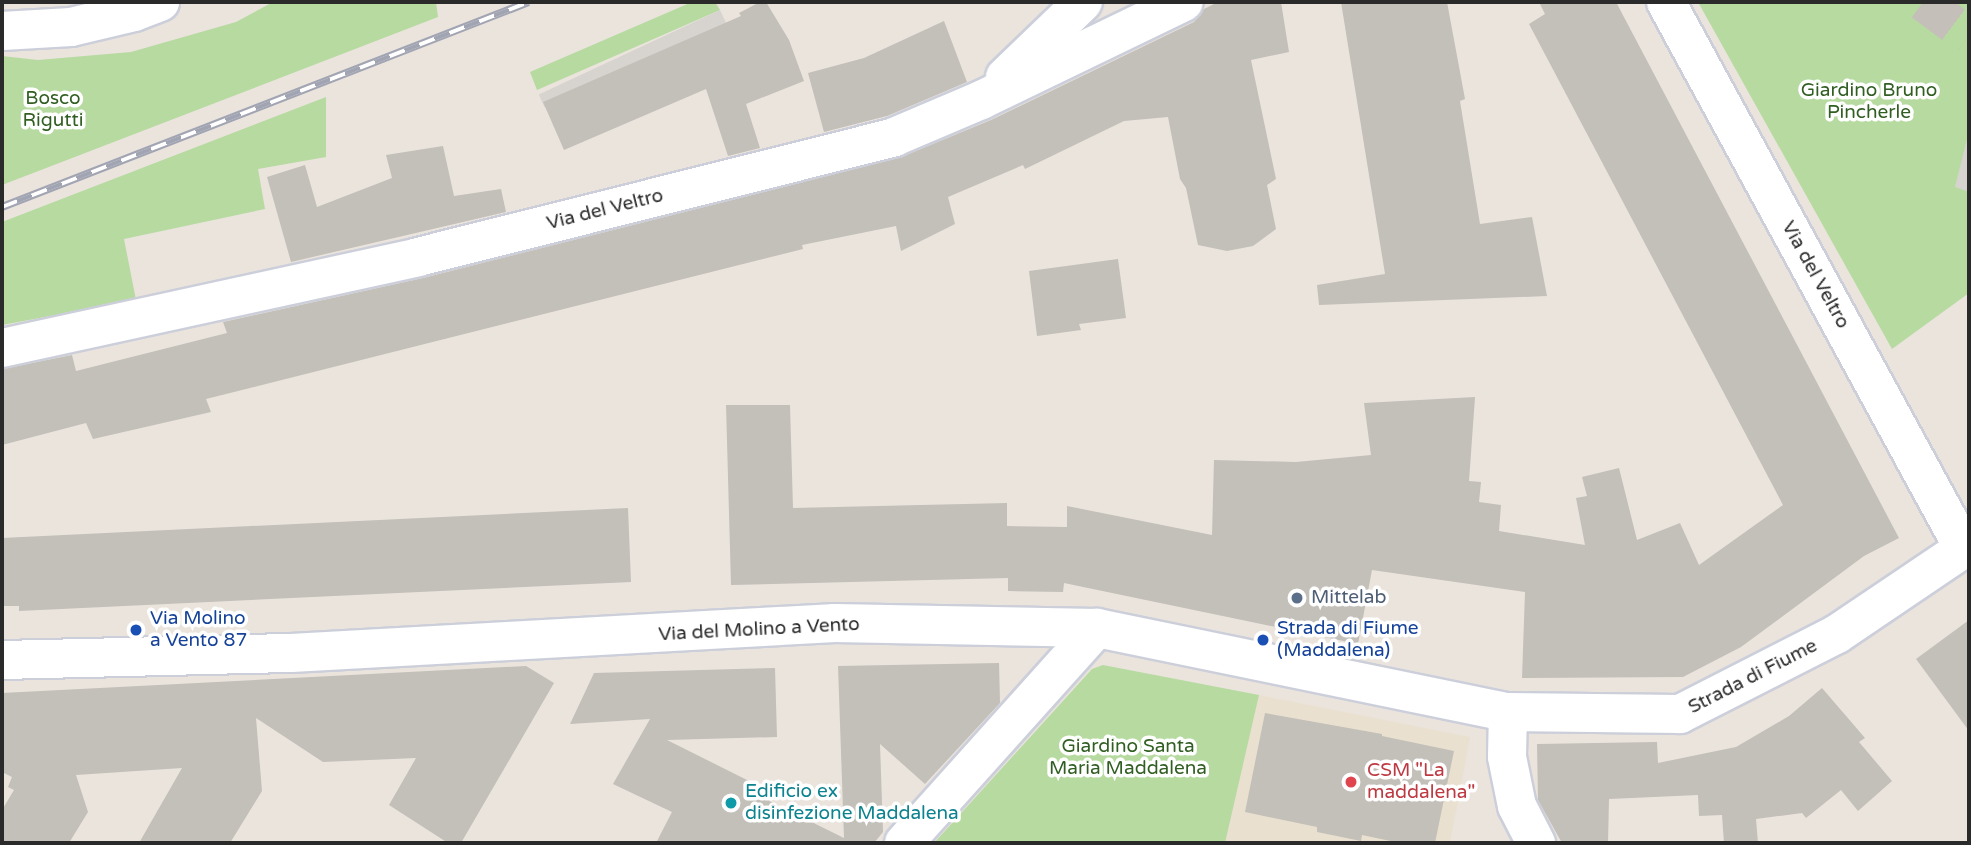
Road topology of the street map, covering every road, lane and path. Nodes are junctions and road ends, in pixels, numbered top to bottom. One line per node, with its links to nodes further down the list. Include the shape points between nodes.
1 (160, 2): 5 (street, via 71,27)
2 (1083, 2): 6 (street)
3 (1184, 2): 6 (street, Via del Veltro)
4 (1666, 2): 8 (street, Via del Veltro)
5 (2, 31)
6 (981, 100): 7 (street, Via del Veltro, via 894,137 792,163 418,257)
7 (2, 348)
8 (1966, 547): 11 (street, Strada di Fiume, via 1837,634 1680,714)
9 (1097, 628): 10 (street, Via del Molino a Vento, via 835,623 318,652); 11 (street, Via del Molino a Vento); 12 (street)
10 (2, 660)
11 (1508, 712): 13 (street, via 1507,757 1517,806)
12 (904, 843)
13 (1536, 843)

